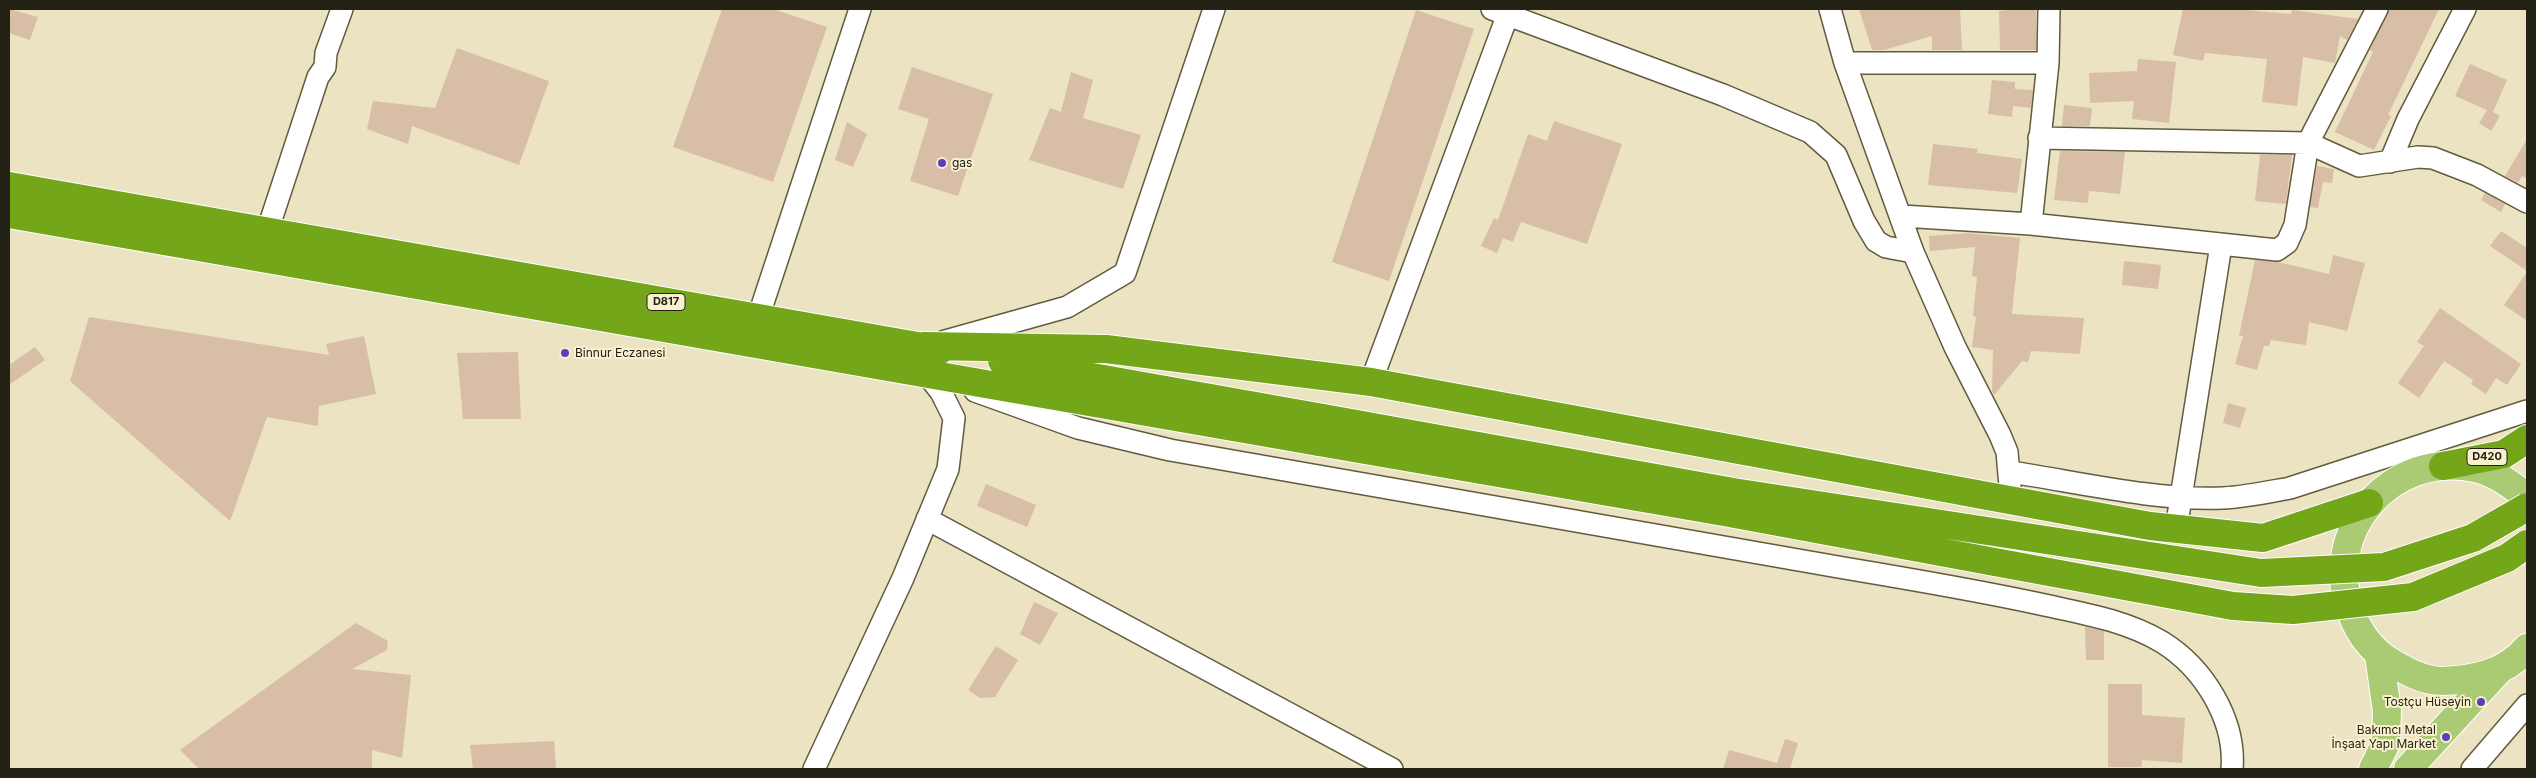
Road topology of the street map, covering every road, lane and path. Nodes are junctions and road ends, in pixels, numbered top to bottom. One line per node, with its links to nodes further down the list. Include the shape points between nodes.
1 (342, 9): 19 (street)
2 (860, 9): 22 (street)
3 (1214, 9): 23 (street, via 1124,273 1067,307)
4 (1830, 9): 9 (street)
5 (2049, 9): 10 (street)
6 (2377, 9): 12 (street)
7 (2465, 9): 13 (street, via 2408,119)
8 (1500, 11): 21 (street, via 1810,132 1836,155 1876,241 1886,247); 24 (street)
9 (1845, 63): 10 (street); 17 (street)
10 (2048, 63): 11 (street)
11 (2039, 138): 12 (street); 18 (street)
12 (2308, 143): 13 (street, via 2360,166); 20 (street, via 2295,225 2288,243 2277,250)
13 (2390, 162): 15 (street, via 2433,158 2477,175)
14 (9, 186): 19 (highway, D817)
15 (2527, 202)
16 (9, 214): 23 (highway, D817)
17 (1902, 216): 18 (street); 21 (street)
18 (2031, 224): 20 (street)
19 (267, 232): 22 (highway, D817)
20 (2221, 246): 31 (street)
21 (1913, 252): 29 (street, via 1951,338 2000,434)
22 (758, 318): 23 (highway, D817)
23 (925, 360): 24 (highway, via 1106,349); 26 (highway, D817); 35 (street, via 954,418 948,469); 44 (street, via 1078,428 1170,450 1974,590 2113,621 2162,642 2195,672 2224,718 2233,755)
24 (1371, 382): 32 (highway)
25 (2527, 411): 31 (street, via 2290,488 2224,498)
26 (1321, 430): 34 (highway, bridge, via 2261,573 2384,567 2472,538); 37 (highway, bridge, via 1724,512 2233,606 2293,610 2413,597 2507,558)
27 (2527, 439): 28 (highway, D420, via 2504,454)
28 (2443, 466): 30 (main road, via 2483,471 2505,479); 33 (main road, via 2416,471 2391,484)
29 (2011, 472): 31 (street); 32 (street)
30 (2527, 497)
31 (2181, 498): 36 (street)
32 (2010, 501): 36 (highway)
33 (2369, 502): 36 (highway, via 2263,538); 39 (main road, via 2351,532 2343,564 2345,598 2358,629)
34 (2527, 507)
35 (927, 519): 42 (street); 43 (street)
36 (2176, 529)
37 (2527, 544)
38 (2527, 648): 40 (main road)
39 (2379, 655): 40 (main road, via 2406,672 2437,681 2468,680); 45 (main road, via 2386,711 2386,743)
40 (2499, 670): 46 (main road)
41 (2527, 705): 47 (street)
42 (814, 769)
43 (1392, 769)
44 (2232, 769)
45 (2372, 769)
46 (2408, 769)
47 (2472, 769)

